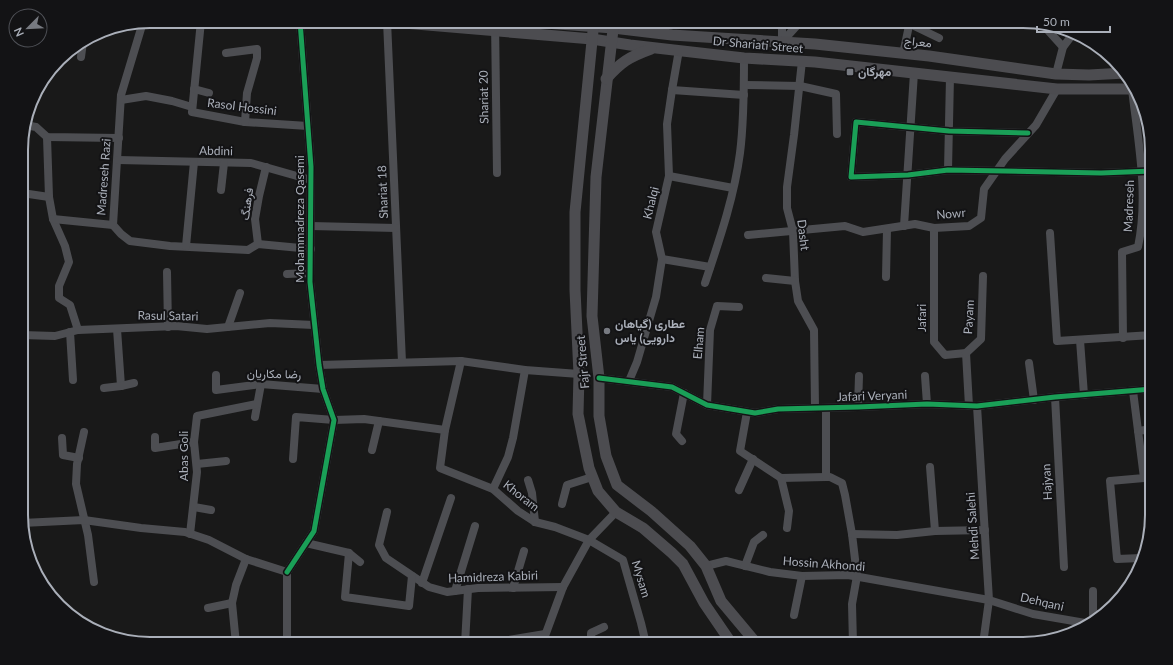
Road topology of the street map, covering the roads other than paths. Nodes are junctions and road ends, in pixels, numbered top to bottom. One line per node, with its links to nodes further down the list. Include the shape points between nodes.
1 (200, 28): 42 (street, Rasol Hossini)
2 (301, 28): 53 (street, Mohammadreza Qasemi)
3 (385, 28): 80 (street, Shariat 18)
4 (495, 28): 68 (street, Shariat 20)
5 (502, 28): 18 (main road, Dr Shariati Street)
6 (520, 28): 18 (street)
7 (593, 28): 22 (main road)
8 (613, 28): 23 (main road, Fajr Street)
9 (629, 28): 16 (main road, معراج)
10 (642, 28): 16 (main road)
11 (782, 28): 24 (street)
12 (795, 28): 24 (street)
13 (909, 28): 31 (street)
14 (921, 28): 21 (street)
15 (140, 29): 48 (street, Madreseh Razi)
16 (645, 31): 24 (main road, معراج)
17 (1048, 31): 25 (street)
18 (520, 33): 20 (main road, Dr Shariati Street)
19 (1070, 37): 25 (street)
20 (577, 38): 22 (main road, Dr Shariati Street); 30 (main road, via 586,44)
21 (939, 38)
22 (592, 39): 23 (main road, Dr Shariati Street); 30 (main road)
23 (611, 41): 26 (main road, Dr Shariati Street); 39 (main road, Fajr Street)
24 (782, 42): 31 (main road, معراج)
25 (1063, 47): 37 (street)
26 (653, 48): 28 (main road, Dr Shariati Street); 39 (main road, via 628,58)
27 (82, 49): 32 (street)
28 (679, 50): 33 (main road, Dr Shariati Street); 45 (street, Khalqi)
29 (226, 53): 51 (street, via 257,49 247,93)
30 (590, 53): 116 (main road, via 575,212)
31 (903, 54): 37 (main road, معراج)
32 (81, 57)
33 (744, 58): 34 (main road, Dr Shariati Street); 40 (street)
34 (802, 61): 35 (main road, Dr Shariati Street); 41 (street, Dasht)
35 (914, 73): 38 (main road, Dr Shariati Street); 54 (street)
36 (1118, 73): 37 (main road, معراج)
37 (1056, 74)
38 (950, 77): 43 (main road, Dr Shariati Street); 55 (street)
39 (606, 79): 120 (main road, Fajr Street, via 596,178 592,316)
40 (744, 84): 41 (street); 47 (street)
41 (800, 86): 57 (street, via 836,94); 83 (street, Dasht, via 787,187 787,208)
42 (194, 89): 46 (street); 50 (street, Rasol Hossini)
43 (1057, 89): 44 (main road, Dr Shariati Street); 56 (street, Nowr)
44 (1128, 89)
45 (672, 90): 47 (street); 70 (street, Khalqi, via 667,124)
46 (209, 93)
47 (744, 95): 72 (street, via 740,153)
48 (121, 100): 50 (street, via 146,96); 59 (street, Madreseh Razi)
49 (1134, 101): 66 (street, Madreseh)
50 (192, 107): 51 (street, Rasol Hossini, via 192,112)
51 (246, 122): 53 (street, Rasol Hossini)
52 (30, 126): 58 (street, via 36,127)
53 (308, 126): 71 (street, Mohammadreza Qasemi)
54 (911, 128): 55 (street); 69 (street); 69 (street, via 856,122 850,177)
55 (949, 131): 56 (street); 64 (street)
56 (1028, 133): 65 (street, Nowr)
57 (837, 134)
58 (47, 137): 59 (street); 75 (street)
59 (119, 138): 60 (street, Madreseh Razi)
60 (118, 160): 61 (street, Abdini); 77 (street, Madreseh Razi)
61 (194, 162): 62 (street, Abdini); 87 (street)
62 (224, 163): 63 (street, Abdini, via 251,163); 73 (street)
63 (266, 167): 71 (street, Abdini); 86 (street, فرهنگ, via 255,219)
64 (948, 170): 65 (street); 69 (street)
65 (996, 172): 66 (street); 81 (street, Nowr, via 984,189 981,218 969,226)
66 (1142, 172): 67 (street); 108 (street, Madreseh, via 1142,228 1138,247 1122,252)
67 (1145, 172)
68 (497, 173)
69 (908, 175): 79 (street)
70 (669, 176): 72 (street); 89 (street, Khalqi, via 656,232)
71 (311, 180): 78 (street, Mohammadreza Qasemi)
72 (733, 188): 90 (street)
73 (221, 190)
74 (28, 194): 75 (street)
75 (49, 197): 76 (street)
76 (54, 219): 77 (street); 105 (street, via 69,262 59,286 60,298 70,305)
77 (113, 225): 87 (street, Madreseh Razi, via 130,241)
78 (311, 226): 80 (street); 88 (street, Mohammadreza Qasemi)
79 (904, 226): 81 (street, Nowr, via 915,224); 82 (street, Nowr)
80 (396, 228): 112 (street, Shariat 18)
81 (934, 228): 110 (street, Jafari, via 934,342 945,355)
82 (887, 229): 83 (street, Nowr, via 863,232 844,226); 94 (street)
83 (793, 231): 85 (street, Nowr); 97 (street, Dasht)
84 (1050, 233): 109 (street, via 1057,341)
85 (748, 235)
86 (258, 244): 87 (street, Madreseh Razi, via 248,250); 88 (street, Madreseh Razi)
87 (186, 246)
88 (311, 249): 92 (street, Mohammadreza Qasemi)
89 (662, 259): 90 (street); 122 (street, Khalqi, via 656,297)
90 (710, 267): 98 (street)
91 (167, 272): 102 (street)
92 (310, 273): 93 (street); 101 (street, Mohammadreza Qasemi)
93 (287, 274)
94 (886, 276)
95 (983, 276): 110 (street, Payam, via 981,339)
96 (766, 278): 97 (street)
97 (795, 281): 139 (street, Dasht, via 798,301 814,330)
98 (705, 283)
99 (240, 293): 103 (street)
100 (739, 307): 135 (street, Elham, via 717,306 710,330)
101 (314, 325): 103 (street, Rasul Satari, via 270,323); 114 (street, Mohammadreza Qasemi)
102 (168, 327): 103 (street, Rasul Satari); 104 (street, Rasul Satari)
103 (228, 327)
104 (117, 329): 105 (street, Rasul Satari); 125 (street)
105 (74, 331): 106 (street, Rasul Satari, via 55,336); 121 (street)
106 (28, 335)
107 (1145, 336): 108 (street)
108 (1123, 338): 109 (street)
109 (1080, 340): 131 (street)
110 (966, 353): 137 (street)
111 (461, 361): 112 (street); 115 (street); 145 (street)
112 (402, 362): 114 (street)
113 (1029, 363): 133 (street)
114 (319, 365): 127 (street, Mohammadreza Qasemi)
115 (525, 370): 116 (street); 164 (street, via 508,457)
116 (579, 374): 120 (main road); 160 (main road, via 578,414)
117 (216, 375): 124 (street, رضا مکاریان, via 216,390)
118 (859, 376): 138 (street)
119 (925, 376): 136 (street)
120 (599, 378): 122 (street, Jafari Veryani); 189 (main road, Fajr Street, via 599,416 606,456 617,485 690,546)
121 (73, 380)
122 (629, 381): 130 (street, Jafari Veryani, via 672,387)
123 (134, 383): 125 (street)
124 (260, 384): 127 (street, رضا مکاریان); 134 (street)
125 (121, 386): 126 (street)
126 (104, 388)
127 (323, 389): 143 (street, Mohammadreza Qasemi)
128 (1145, 390): 129 (street, Jafari Veryani)
129 (1133, 391): 131 (street, Jafari Veryani); 147 (street)
130 (684, 393): 135 (street, Jafari Veryani); 151 (street, via 676,434)
131 (1084, 395): 132 (street, Jafari Veryani)
132 (1055, 397): 133 (street, Jafari Veryani); 191 (street, Hajyan)
133 (1034, 400): 137 (street, Jafari Veryani)
134 (257, 404): 142 (street); 152 (street, Abas Goli, via 197,416)
135 (707, 404): 141 (street, Jafari Veryani)
136 (927, 404): 137 (street, Jafari Veryani); 138 (street, Jafari Veryani)
137 (973, 406): 177 (street, Mehdi Salehi)
138 (858, 407): 140 (street, Jafari Veryani)
139 (815, 408): 140 (street, Jafari Veryani); 141 (street, Jafari Veryani, via 778,408 755,413)
140 (826, 408): 161 (street)
141 (747, 412): 156 (street, via 740,452)
142 (255, 416)
143 (334, 420): 144 (street); 155 (street, via 296,417); 183 (street, Mohammadreza Qasemi, via 314,531)
144 (379, 421): 145 (street); 153 (street)
145 (445, 430): 164 (street, Khoram, via 440,468)
146 (1145, 430): 147 (street)
147 (1138, 431): 186 (street, via 1144,478 1110,481 1117,559)
148 (84, 432): 154 (street)
149 (154, 437): 152 (street, via 155,448)
150 (62, 438): 154 (street, via 63,455)
151 (682, 441)
152 (194, 442): 158 (street, Abas Goli)
153 (372, 450)
154 (79, 458): 172 (street, via 76,484)
155 (293, 459)
156 (753, 460): 162 (street); 165 (street)
157 (226, 461): 158 (street)
158 (197, 464): 168 (street, Abas Goli)
159 (930, 467): 178 (street)
160 (592, 477): 167 (street, via 568,485); 171 (main road, via 598,491)
161 (826, 477): 162 (street); 181 (street, via 842,483)
162 (781, 478): 176 (street, via 790,511)
163 (528, 480): 173 (street)
164 (493, 489): 173 (street, Khoram)
165 (739, 490)
166 (451, 498): 197 (street)
167 (562, 504)
168 (194, 507): 169 (street); 179 (street, Abas Goli)
169 (211, 510)
170 (387, 512): 193 (street, Hamidreza Kabiri, via 379,545 386,558)
171 (616, 512): 182 (street); 210 (main road, via 643,528 683,564)
172 (84, 520): 174 (street); 179 (street); 196 (street)
173 (535, 522): 182 (street, Khoram)
174 (28, 523)
175 (475, 526): 202 (street)
176 (787, 528)
177 (985, 530): 178 (street); 203 (street, Mehdi Salehi)
178 (935, 531): 181 (street, via 897,535)
179 (190, 534): 187 (street, via 209,540)
180 (763, 534): 190 (street, via 754,542)
181 (852, 534): 195 (street)
182 (589, 540): 198 (street); 218 (street, Mysam, via 623,560)
183 (306, 543): 185 (street); 192 (street, Mohammadreza Qasemi)
184 (524, 551): 199 (street)
185 (349, 553): 188 (street); 193 (street, via 345,597 409,606)
186 (1137, 558)
187 (246, 559): 192 (street); 204 (street)
188 (360, 562)
189 (706, 566): 190 (street, Hossin Akhondi, via 726,561); 221 (main road, Fajr Street, via 721,602)
190 (745, 566): 194 (street, Hossin Akhondi)
191 (1064, 567)
192 (287, 572): 213 (street)
193 (412, 576): 197 (street, Hamidreza Kabiri)
194 (802, 576): 195 (street, Hossin Akhondi); 206 (street)
195 (857, 576): 203 (street, Hossin Akhondi); 222 (street, via 852,604)
196 (94, 582)
197 (422, 582): 202 (street, Hamidreza Kabiri, via 429,587 447,592)
198 (563, 586): 199 (street, Hamidreza Kabiri); 211 (street)
199 (513, 588): 200 (street, Hamidreza Kabiri)
200 (468, 589): 202 (street, Hamidreza Kabiri); 214 (street)
201 (1093, 590): 207 (street)
202 (455, 591)
203 (989, 600): 208 (street, Dehqani, via 1033,614); 223 (street, Mehdi Salehi)
204 (232, 603): 205 (street); 212 (street)
205 (208, 608)
206 (794, 615)
207 (1093, 615)
208 (1081, 622)
209 (604, 628): 217 (street, via 591,633)
210 (723, 631): 219 (street); 220 (main road)
211 (545, 634): 215 (street); 216 (street)
212 (235, 637)
213 (287, 637)
214 (465, 637)
215 (527, 637)
216 (544, 637)
217 (591, 637)
218 (644, 637)
219 (724, 637)
220 (727, 637)
221 (751, 637)
222 (853, 637)
223 (984, 637)

